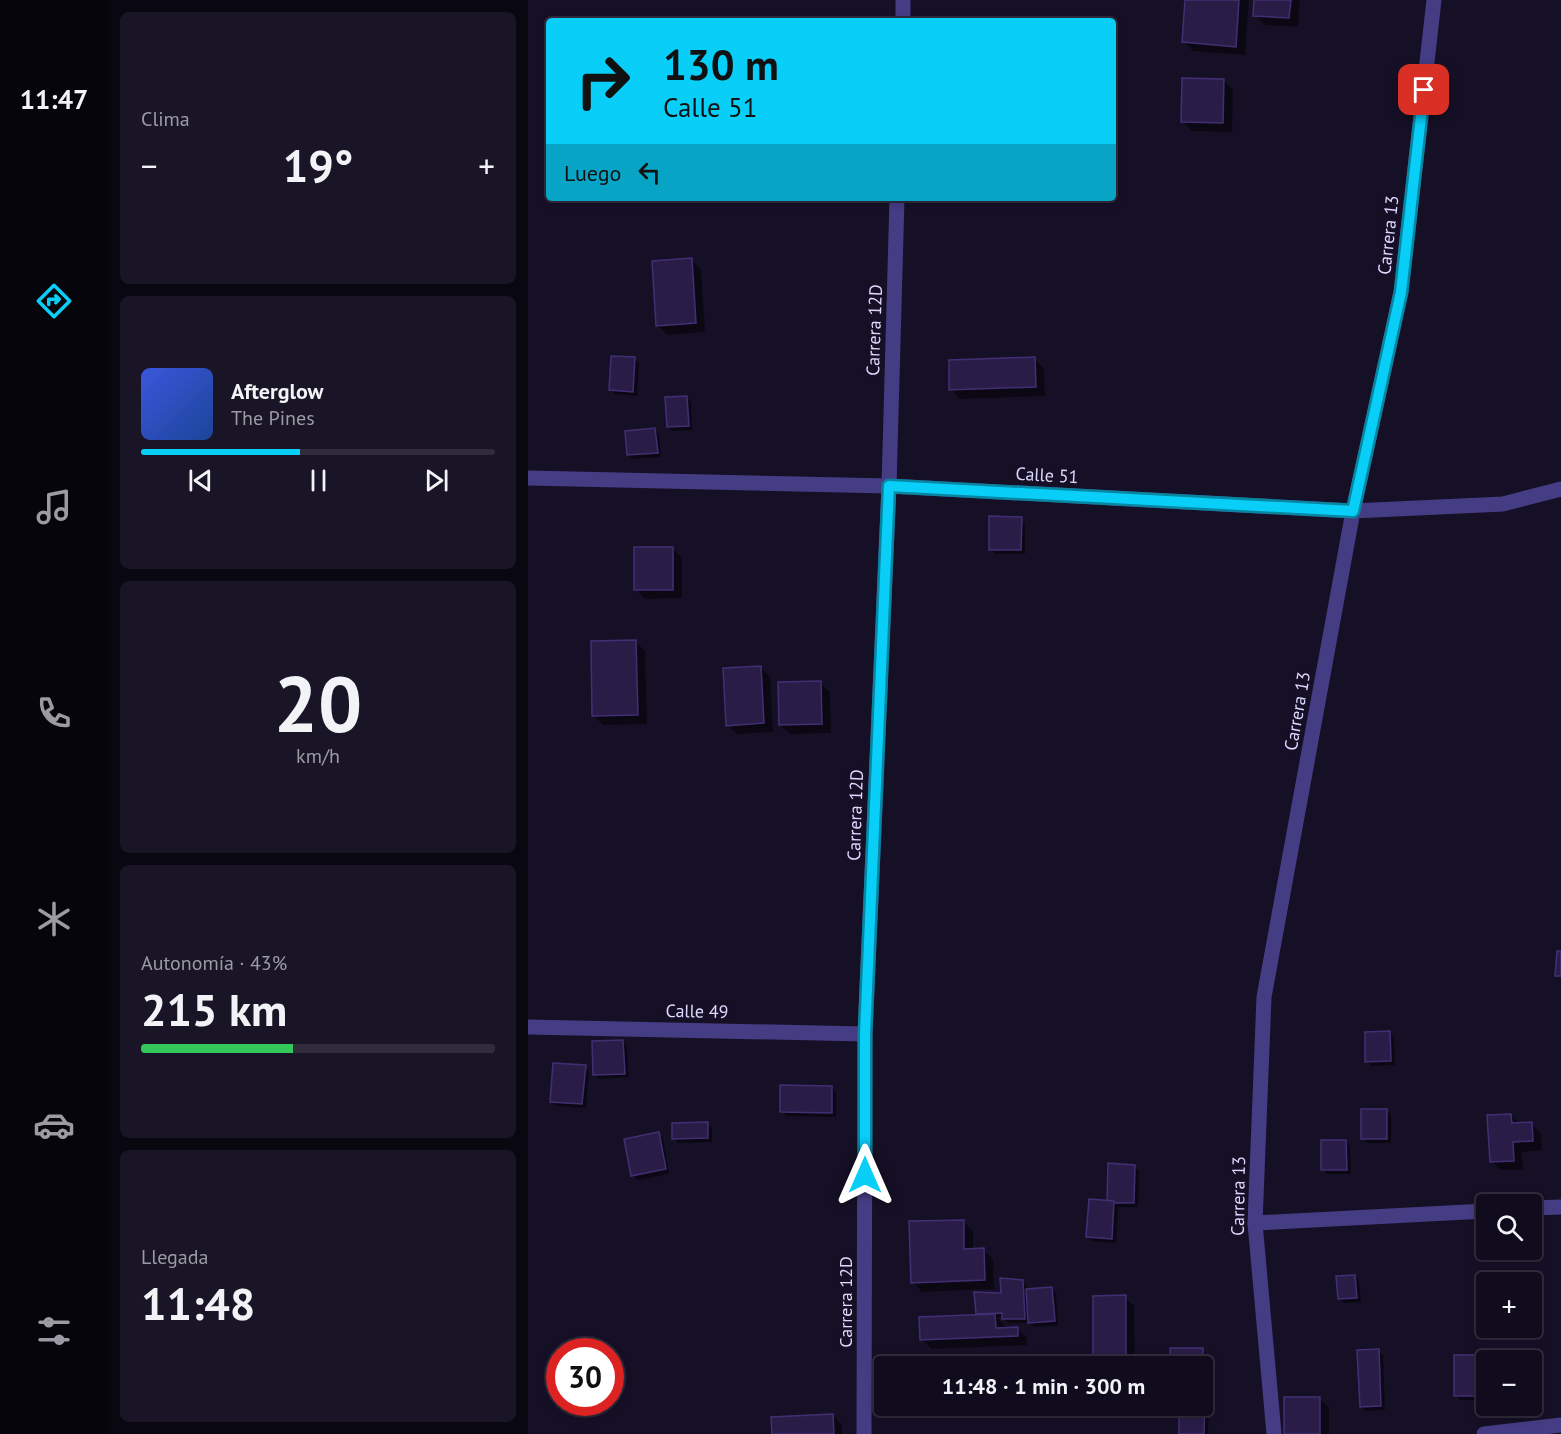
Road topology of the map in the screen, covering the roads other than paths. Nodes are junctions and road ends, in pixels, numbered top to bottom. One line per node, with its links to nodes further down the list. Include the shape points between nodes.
1 (903, 0): 3 (street)
2 (1434, 0): 8 (street, Carrera 13, via 1401,292)
3 (903, 18)
4 (897, 201): 6 (street, Carrera 12D)
5 (528, 478): 6 (street, Calle 51)
6 (889, 486): 8 (street, Calle 51); 10 (street, Carrera 12D)
7 (1561, 489): 8 (street, Calle 51, via 1503,504)
8 (1353, 511): 14 (street, Carrera 13, via 1264,997)
9 (528, 1027): 10 (street, Calle 49)
10 (865, 1034): 16 (street, Carrera 12D)
11 (1561, 1207): 12 (street)
12 (1542, 1208)
13 (1476, 1212): 14 (street)
14 (1255, 1223): 17 (street, Carrera 13)
15 (1561, 1425): 18 (street)
16 (864, 1434)
17 (1274, 1434)
18 (1484, 1434)

